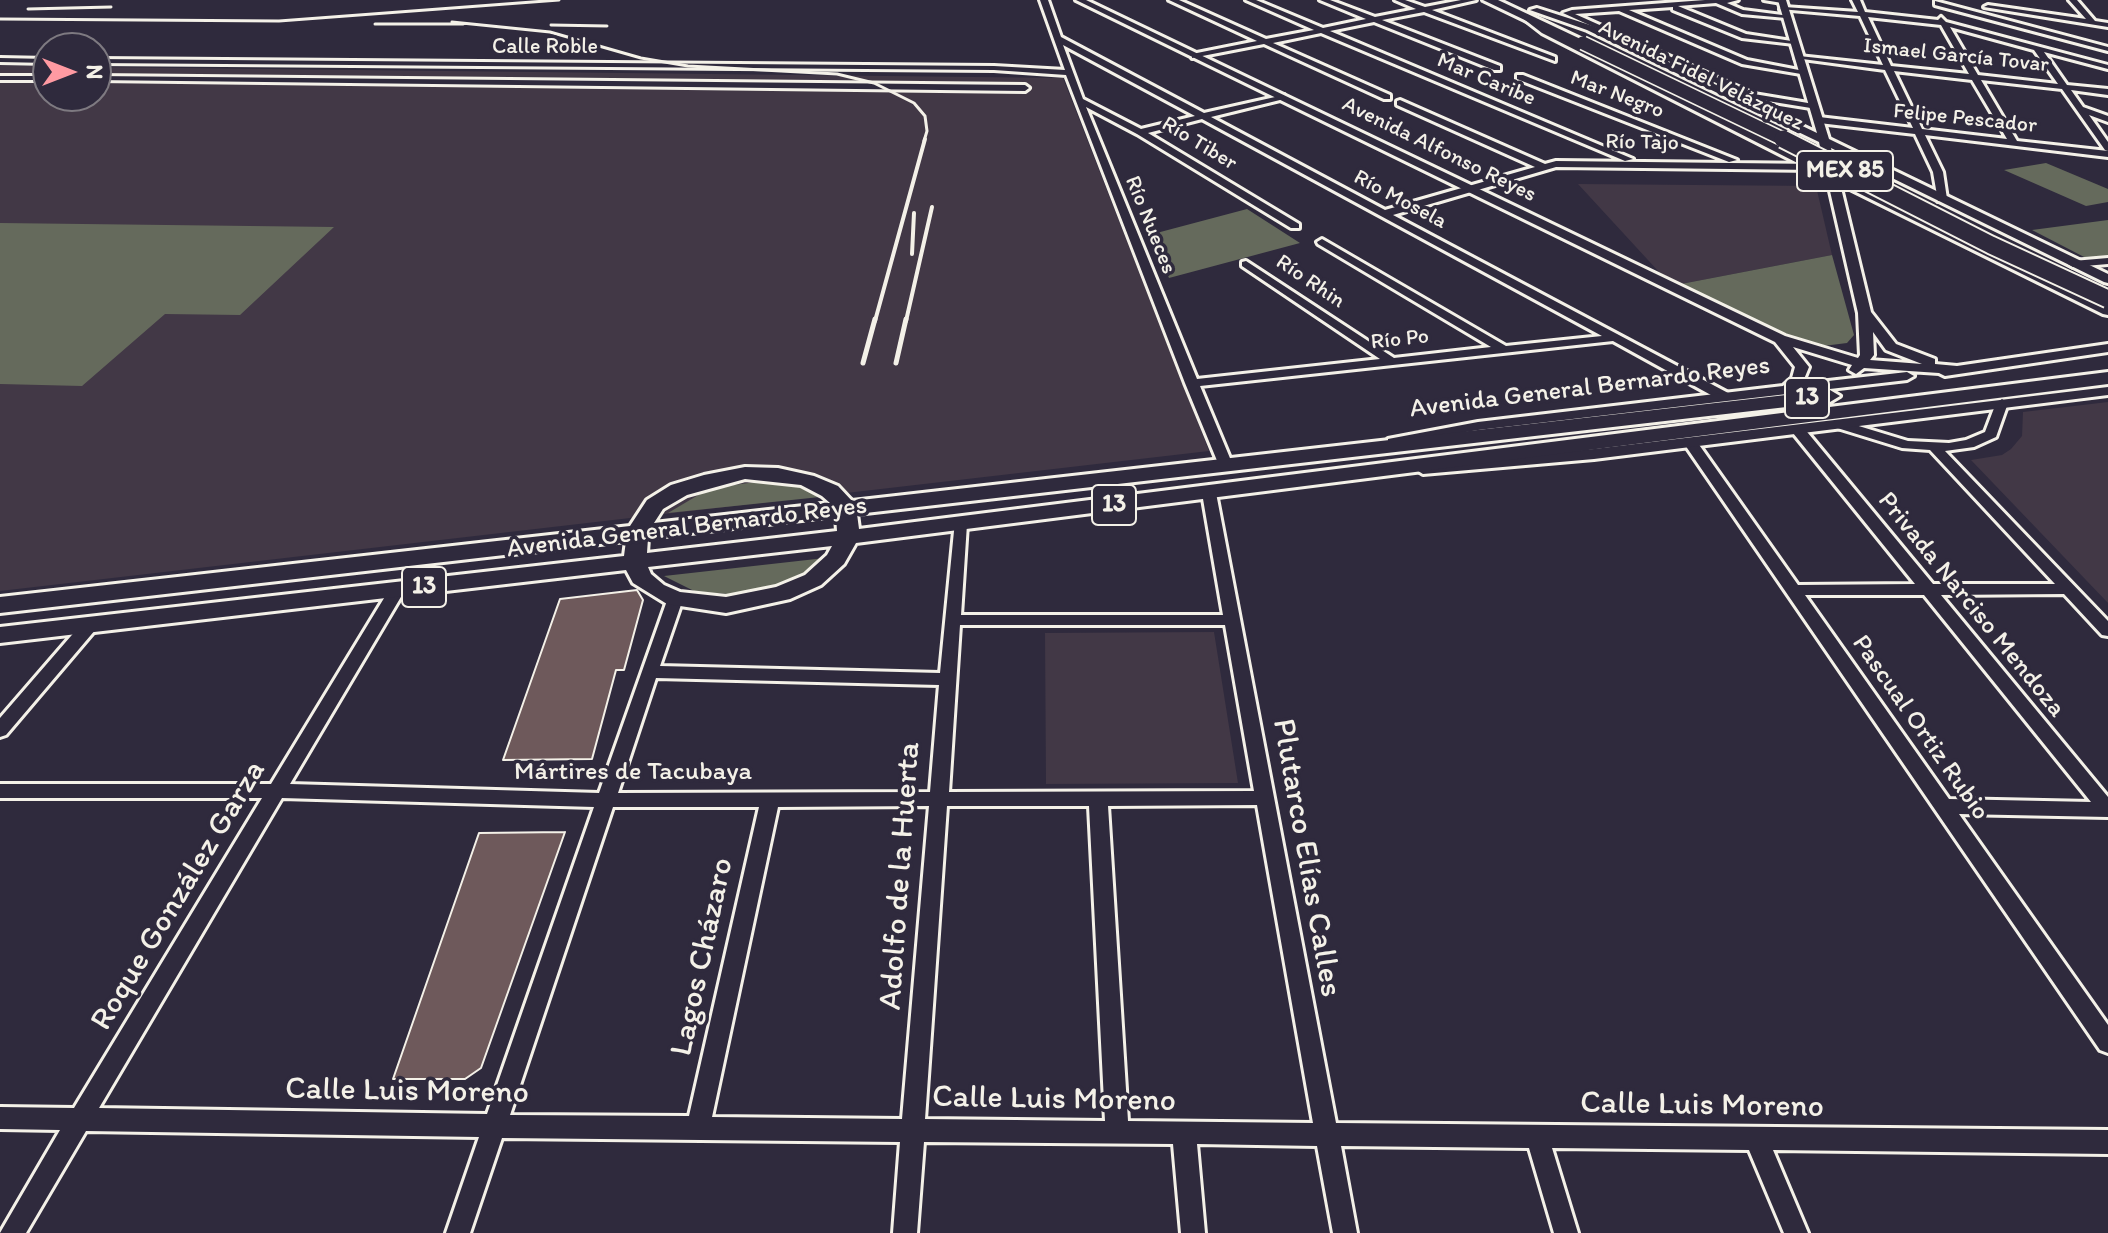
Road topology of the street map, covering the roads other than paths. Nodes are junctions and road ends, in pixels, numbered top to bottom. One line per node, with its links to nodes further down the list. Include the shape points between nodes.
1 (1044, 0): 34 (street, Río Nueces)
2 (1080, 0): 41 (street, Avenida Alfonso Reyes)
3 (1173, 0): 35 (street)
4 (1250, 0): 31 (street, Mar Caribe)
5 (1324, 0): 27 (street)
6 (1399, 0): 19 (street)
7 (1472, 0): 19 (street)
8 (1489, 0): 22 (highway, Avenida Fidel Velázquez / MEX 85)
9 (1512, 0): 22 (highway, Avenida Fidel Velázquez / MEX 85)
10 (1734, 0): 16 (street)
11 (1768, 0): 18 (street)
12 (1856, 0): 25 (street)
13 (2007, 0): 21 (street)
14 (2073, 0): 28 (street)
15 (1940, 1): 21 (street); 26 (street); 29 (street)
16 (1717, 2): 17 (street); 18 (street, via 1742,12)
17 (1671, 6): 20 (street); 37 (street, via 1749,37)
18 (1783, 7): 25 (street); 37 (street)
19 (1423, 9): 27 (street); 43 (street)
20 (1621, 9): 23 (street); 51 (street, via 1745,62)
21 (2015, 11): 28 (street)
22 (1529, 13): 24 (street); 36 (highway, Avenida Fidel Velázquez / MEX 85); 74 (street, via 1545,31)
23 (1567, 13): 24 (street); 60 (street)
24 (1551, 14): 57 (street)
25 (1861, 14): 29 (street); 50 (street)
26 (1989, 15): 32 (street); 33 (street)
27 (1373, 19): 31 (street); 49 (street)
28 (2092, 22): 30 (street)
29 (1942, 23): 38 (street); 53 (street)
30 (2108, 25)
31 (1321, 30): 35 (street); 79 (street, Mar Caribe)
32 (2108, 34)
33 (2055, 35): 38 (street); 40 (street)
34 (1057, 38): 48 (street, Río Nueces); 68 (street, Río Mosela)
35 (1265, 41): 41 (street); 63 (street)
36 (1591, 42): 95 (highway, Avenida Fidel Velázquez / MEX 85); 96 (highway, Avenida Fidel Velázquez / MEX 85, bridge, via 1991,245)
37 (1794, 42): 42 (street)
38 (2021, 43): 39 (street)
39 (2037, 48): 47 (street); 58 (street)
40 (2108, 49)
41 (1195, 56): 62 (street, Avenida Alfonso Reyes)
42 (1799, 58): 50 (street, Ismael García Tovar); 51 (street)
43 (1552, 59)
44 (0, 60): 45 (street)
45 (32, 61)
46 (112, 61): 48 (street, Calle Roble, via 994,68 1027,73)
47 (2108, 67)
48 (1068, 68): 64 (street, Río Nueces)
49 (1497, 68)
50 (1889, 68): 53 (street, Ismael García Tovar); 72 (street)
51 (1804, 73): 66 (street)
52 (1520, 77): 80 (street, Mar Negro)
53 (1976, 77): 58 (street, Ismael García Tovar); 75 (street)
54 (0, 78): 55 (street)
55 (32, 78)
56 (112, 78): 59 (street)
57 (1710, 85): 60 (street); 71 (street)
58 (2062, 85): 61 (street, Ismael García Tovar); 67 (street)
59 (1025, 88)
60 (1738, 90): 66 (street)
61 (2108, 92)
62 (1281, 97): 68 (street); 85 (street, Avenida Alfonso Reyes)
63 (1387, 97)
64 (1079, 100): 73 (street, Río Tiber); 110 (street, Río Nueces)
65 (1400, 103): 81 (street)
66 (1814, 107): 70 (street)
67 (2081, 109): 69 (street); 77 (street)
68 (1202, 116): 73 (street); 87 (street, Río Mosela)
69 (2108, 119)
70 (1819, 120): 72 (street, Felipe Pescador); 76 (street)
71 (1800, 130): 74 (street, via 1802,141); 76 (street)
72 (1918, 131): 75 (street, Felipe Pescador); 86 (street, via 1938,172)
73 (1140, 132): 88 (street, Río Tiber)
74 (1767, 142): 83 (street)
75 (2013, 142): 78 (street, Felipe Pescador)
76 (1823, 143): 82 (street); 83 (street)
77 (2108, 148)
78 (2108, 154)
79 (1637, 163): 80 (street, Río Tajo); 81 (street, Río Tajo)
80 (1745, 165): 83 (street, Río Tajo)
81 (1543, 167): 85 (street, Río Tajo)
82 (1880, 170): 84 (street, via 1848,171); 86 (street)
83 (1824, 171): 84 (street); 98 (street)
84 (1844, 181): 94 (street)
85 (1470, 189): 87 (street, Río Tajo); 101 (street, Avenida Alfonso Reyes)
86 (1942, 199): 92 (street)
87 (1384, 214): 99 (street, Río Mosela)
88 (1295, 226)
89 (1322, 242): 104 (street)
90 (2108, 261): 92 (street)
91 (1246, 264): 105 (street, Río Rhin)
92 (2073, 264): 93 (street)
93 (2108, 279)
94 (2057, 288): 96 (street); 97 (street)
95 (2108, 288)
96 (2108, 297)
97 (2108, 311)
98 (1865, 313): 100 (street); 108 (street, via 1898,351)
99 (1614, 338): 104 (street, Río Po); 114 (street, Río Mosela)
100 (1867, 338): 102 (street, via 1842,348); 107 (street)
101 (1780, 339): 102 (street, Avenida Alfonso Reyes); 112 (street, via 1802,367 1799,379)
102 (1799, 347): 107 (street, Avenida Alfonso Reyes)
103 (2108, 348): 108 (street, Avenida General Bernardo Reyes)
104 (1503, 349): 105 (street, Río Po)
105 (1391, 361): 110 (street, Río Po)
106 (2108, 363): 119 (main road, Avenida General Bernardo Reyes / 13)
107 (1863, 364): 108 (street, Avenida Alfonso Reyes); 111 (street)
108 (1962, 370): 111 (street, Avenida General Bernardo Reyes)
109 (2108, 378): 122 (main road, Avenida General Bernardo Reyes / 13)
110 (1191, 383): 121 (street, Río Nueces)
111 (1828, 385): 112 (street, Avenida General Bernardo Reyes)
112 (1787, 390): 114 (street, Avenida General Bernardo Reyes)
113 (2108, 391): 115 (street, Avenida General Bernardo Reyes)
114 (1725, 397): 119 (street, Avenida General Bernardo Reyes, via 1466,427)
115 (2002, 403): 116 (street, Avenida General Bernardo Reyes); 120 (street, via 1991,434 1969,444)
116 (1839, 424): 117 (street, Avenida General Bernardo Reyes); 120 (street, via 1890,441)
117 (1798, 430): 118 (street, Avenida General Bernardo Reyes); 132 (street, Privada Narciso Mendoza)
118 (1690, 442): 122 (street, Avenida General Bernardo Reyes, via 1489,466); 131 (street, Pascual Ortiz Rubio)
119 (1365, 448): 121 (main road, Avenida General Bernardo Reyes / 13)
120 (1935, 448): 129 (street)
121 (1225, 463): 124 (main road, Avenida General Bernardo Reyes / 13)
122 (1380, 470): 123 (main road, Avenida General Bernardo Reyes / 13)
123 (1209, 493): 125 (main road, Avenida General Bernardo Reyes / 13); 136 (street, Plutarco Elías Calles)
124 (846, 507): 126 (main road, Avenida General Bernardo Reyes / 13); 126 (main road, via 830,491 807,480 745,473 679,490 655,505); 127 (main road)
125 (960, 524): 127 (main road, Avenida General Bernardo Reyes / 13); 135 (street, Adolfo de la Huerta)
126 (638, 531): 128 (main road); 134 (main road, Avenida General Bernardo Reyes / 13)
127 (848, 537): 128 (main road, Avenida General Bernardo Reyes / 13); 133 (main road, via 836,559 813,580 782,594 726,605)
128 (635, 562): 130 (main road, Avenida General Bernardo Reyes / 13); 133 (main road, via 641,578)
129 (2069, 589): 132 (street); 138 (street)
130 (397, 590): 137 (main road, Avenida General Bernardo Reyes / 13); 144 (street, Roque González Garza)
131 (1793, 590): 132 (street); 150 (street, Pascual Ortiz Rubio)
132 (1930, 592): 151 (street, Privada Narciso Mendoza)
133 (675, 599): 140 (street)
134 (0, 605)
135 (953, 620): 136 (street); 141 (street, Adolfo de la Huerta)
136 (1233, 620): 146 (street, Plutarco Elías Calles)
137 (90, 625): 139 (main road, Avenida General Bernardo Reyes / 13); 142 (street)
138 (2108, 631)
139 (0, 635)
140 (650, 672): 141 (street); 148 (street)
141 (948, 679): 149 (street, Adolfo de la Huerta)
142 (0, 730)
143 (0, 791): 144 (street, Mártires de Tacubaya)
144 (277, 791): 148 (street, Mártires de Tacubaya); 154 (street, Roque González Garza)
145 (1098, 798): 146 (street, Mártires de Tacubaya); 149 (street, Mártires de Tacubaya); 158 (street)
146 (1265, 798): 160 (street, Plutarco Elías Calles)
147 (770, 799): 148 (street, Mártires de Tacubaya); 149 (street, Mártires de Tacubaya); 156 (street, Lagos Cházaro)
148 (606, 800): 155 (street)
149 (939, 800): 157 (street, Adolfo de la Huerta)
150 (1943, 806): 151 (street); 152 (street, Pascual Ortiz Rubio)
151 (2108, 810)
152 (2108, 1043)
153 (0, 1118): 154 (street, Calle Luis Moreno)
154 (81, 1118): 155 (street, Calle Luis Moreno); 164 (street, Roque González Garza)
155 (494, 1126): 156 (street, Calle Luis Moreno); 165 (street)
156 (698, 1128): 157 (street, Calle Luis Moreno)
157 (913, 1131): 158 (street, Calle Luis Moreno); 166 (street, Adolfo de la Huerta)
158 (1117, 1133): 159 (street, Calle Luis Moreno)
159 (1184, 1133): 160 (street, Calle Luis Moreno); 167 (street)
160 (1327, 1135): 161 (street, Calle Luis Moreno); 168 (street, Plutarco Elías Calles)
161 (1537, 1136): 162 (street, Calle Luis Moreno); 169 (street)
162 (1756, 1139): 163 (street, Calle Luis Moreno); 170 (street)
163 (2108, 1142)
164 (12, 1233)
165 (458, 1233)
166 (905, 1233)
167 (1193, 1233)
168 (1345, 1233)
169 (1566, 1233)
170 (1796, 1233)

